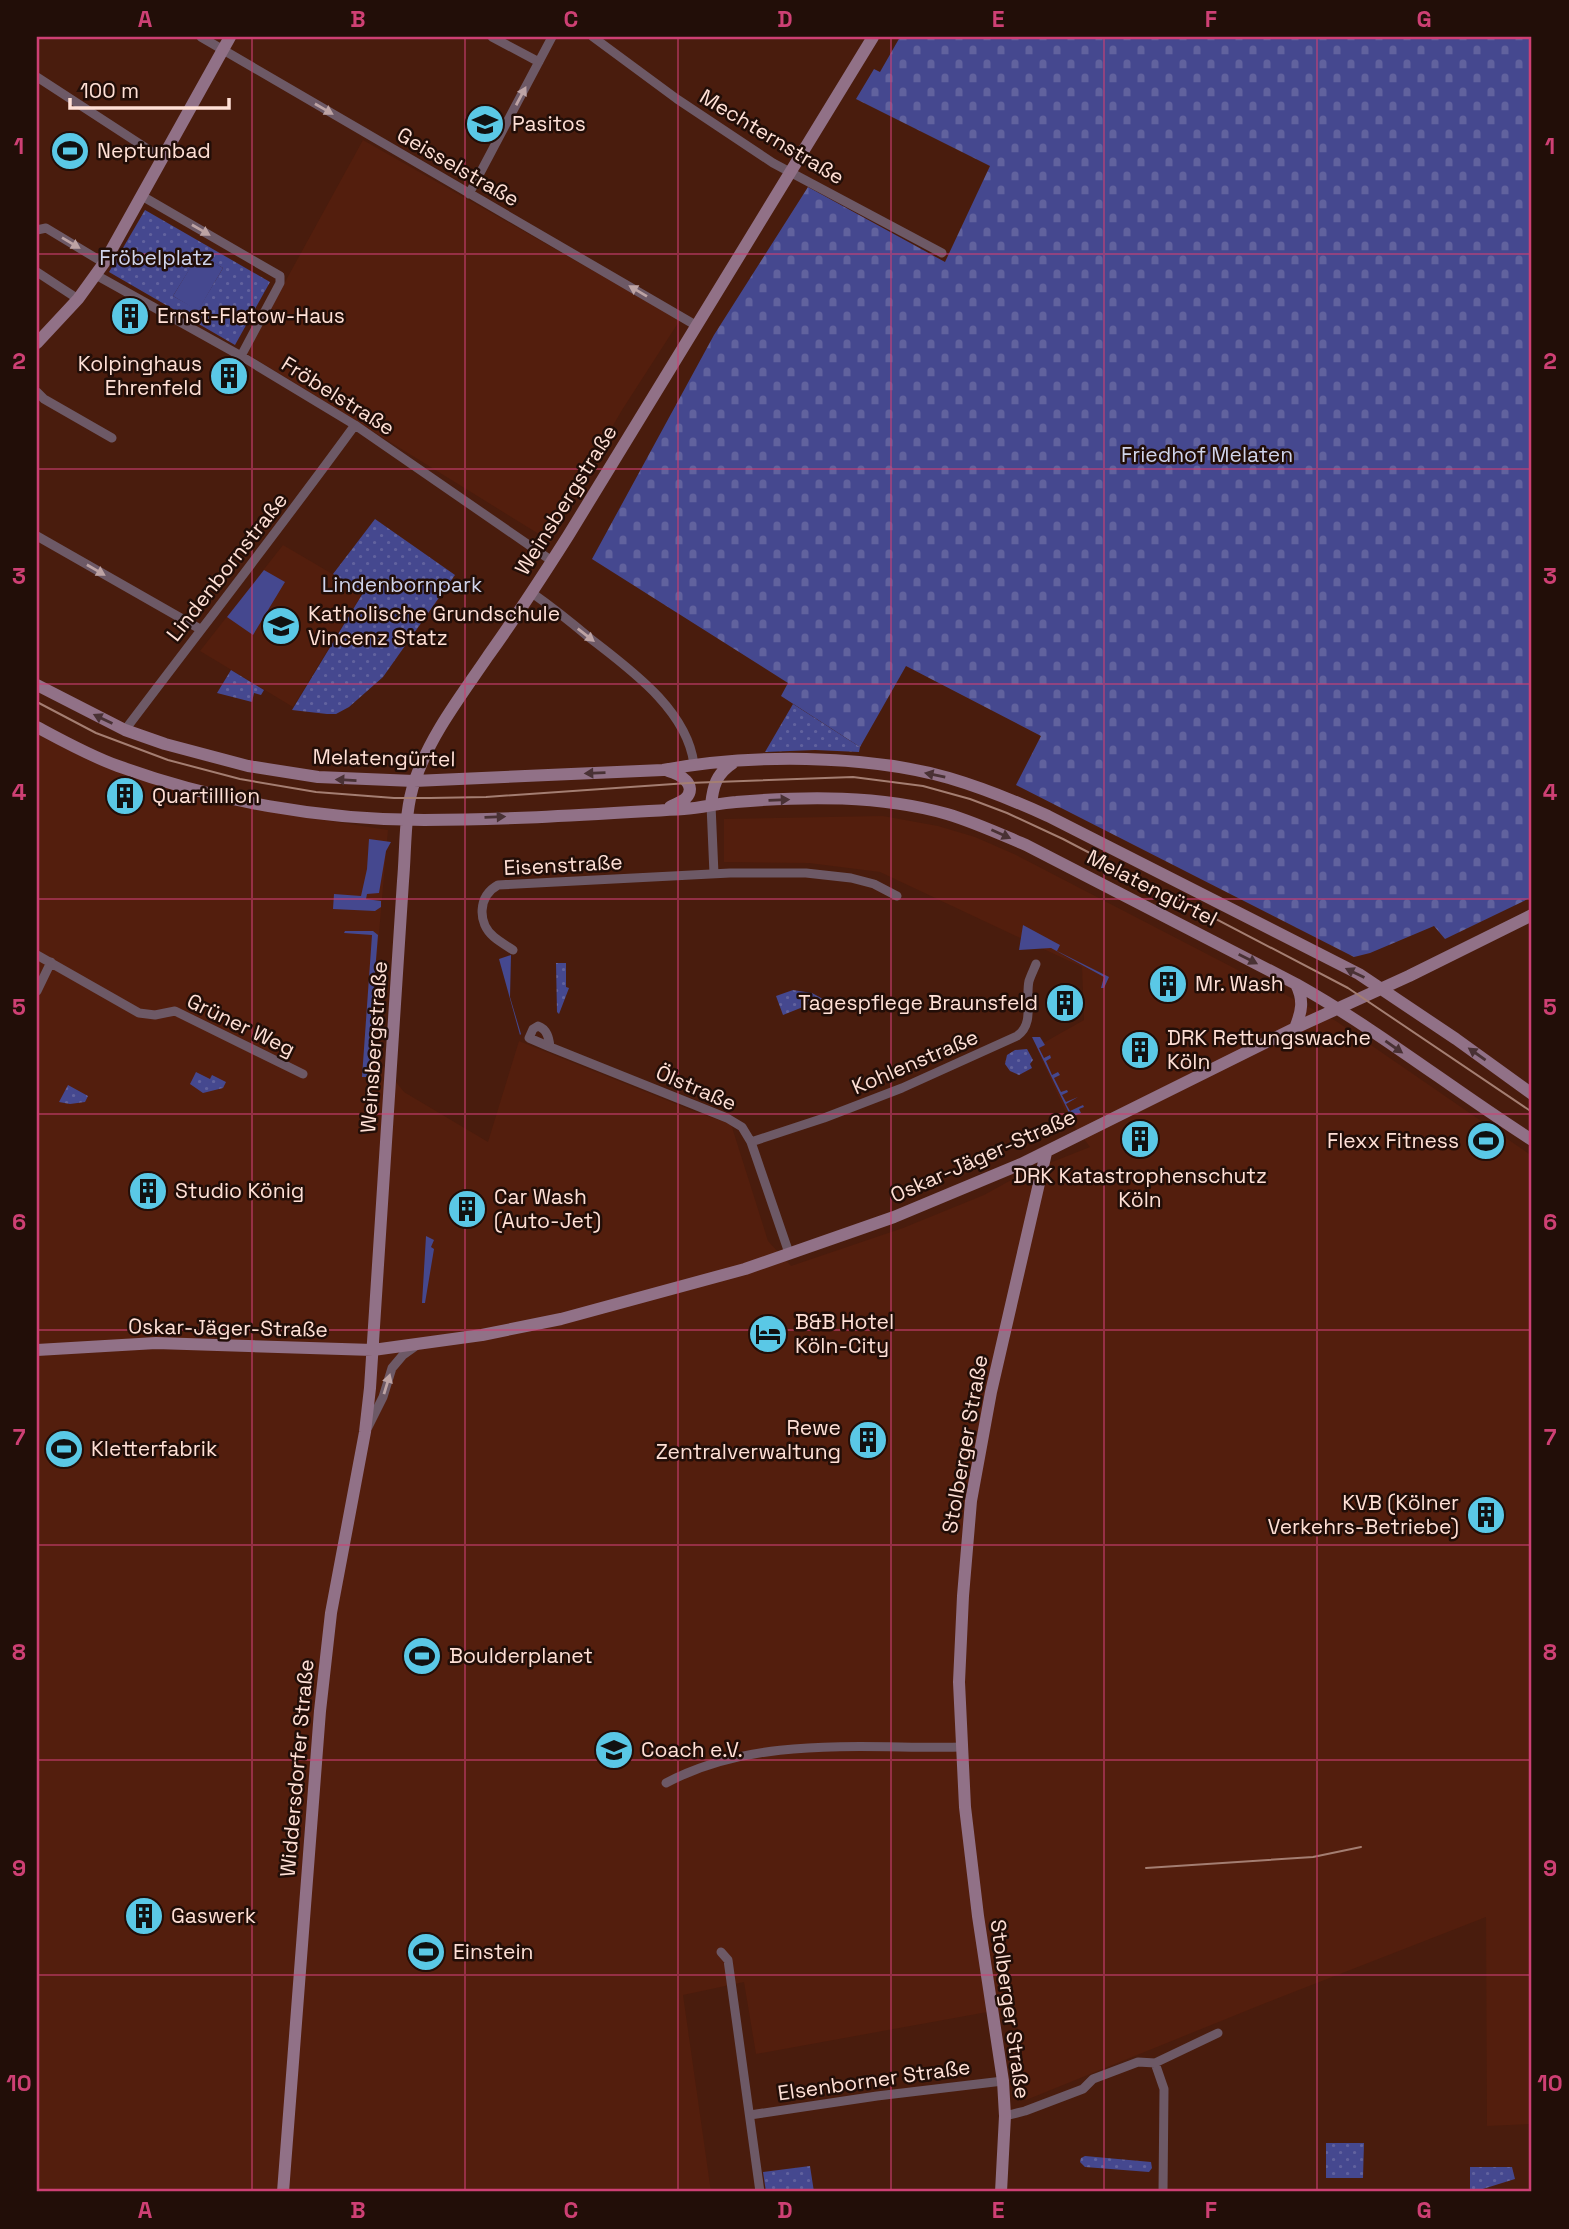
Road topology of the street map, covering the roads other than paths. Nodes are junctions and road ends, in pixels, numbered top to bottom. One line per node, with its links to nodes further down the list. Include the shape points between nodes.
1 (201, 37): 7 (street, Geisselstraße)
2 (230, 37): 7 (main road)
3 (492, 37): 8 (street)
4 (552, 37): 8 (street)
5 (593, 37): 11 (street, Mechternstraße, via 677,99)
6 (873, 37): 11 (main road, Weinsbergstraße)
7 (223, 50): 10 (main road); 12 (street, Geisselstraße, one-way to 12)
8 (539, 62): 12 (street, one-way to 8)
9 (37, 77): 10 (street)
10 (163, 159): 13 (main road)
11 (791, 173): 15 (street, Mechternstraße); 20 (main road, Weinsbergstraße)
12 (468, 194): 20 (street, Geisselstraße, one-way to 12)
13 (142, 196): 16 (main road); 22 (street, one-way to 22, via 280,276 280,284)
14 (37, 230): 16 (street, one-way to 16, via 46,229)
15 (942, 253)
16 (104, 263): 18 (main road)
17 (37, 272): 19 (street)
18 (96, 275): 19 (main road); 22 (street, Fröbelstraße)
19 (78, 299): 21 (main road)
20 (697, 326): 27 (main road, Weinsbergstraße)
21 (37, 343)
22 (241, 356): 24 (street, Fröbelstraße)
23 (37, 392): 25 (street)
24 (355, 425): 27 (street, Fröbelstraße); 29 (street, Lindenbornstraße)
25 (113, 438)
26 (37, 536): 29 (street, one-way to 29)
27 (552, 561): 28 (main road, Weinsbergstraße)
28 (531, 593): 34 (street, one-way to 34, via 640,677 679,725 692,749); 36 (main road, Weinsbergstraße, via 448,715)
29 (200, 629): 32 (street, Lindenbornstraße)
30 (37, 685): 32 (main road, Melatengürtel, one-way to 30)
31 (37, 727): 39 (main road, Melatengürtel, via 106,761 195,790 335,815)
32 (125, 730): 36 (main road, Melatengürtel, one-way to 32, via 338,779 248,766)
33 (733, 763): 34 (main road, Melatengürtel); 37 (main road, via 717,777); 48 (main road, Melatengürtel, one-way to 33, via 999,794 898,767 811,760)
34 (694, 765): 35 (main road, Melatengürtel)
35 (663, 770): 36 (main road, Melatengürtel, one-way to 36); 38 (main road, via 681,775 690,790 684,800)
36 (414, 781): 39 (main road, Weinsbergstraße)
37 (711, 805): 38 (main road, Melatengürtel); 40 (street); 47 (main road, Melatengürtel, one-way to 47, via 834,799 892,803 946,814 1026,845)
38 (663, 810): 39 (main road, Melatengürtel, one-way to 38)
39 (408, 819): 61 (main road, Weinsbergstraße)
40 (715, 874): 41 (street, Eisenstraße, via 832,875 874,884); 43 (street, Eisenstraße, via 498,885 483,900 484,921 492,936)
41 (897, 896)
42 (1532, 915): 48 (main road, Oskar-Jäger-Straße)
43 (513, 950)
44 (37, 955): 45 (street, Grüner Weg)
45 (51, 962): 49 (street); 53 (street, Grüner Weg, via 139,1013 175,1011)
46 (1037, 964): 56 (street, Kohlenstraße, via 1022,1033 902,1088)
47 (1296, 984): 50 (main road, Melatengürtel); 51 (main road, via 1302,1004)
48 (1380, 988): 50 (main road, Oskar-Jäger-Straße); 54 (main road, Melatengürtel, one-way to 48)
49 (37, 991)
50 (1338, 1007): 51 (main road, Oskar-Jäger-Straße); 55 (main road, Melatengürtel, one-way to 55)
51 (1295, 1028): 57 (main road, Oskar-Jäger-Straße)
52 (550, 1047): 56 (street, Ölstraße, via 727,1118 742,1127)
53 (303, 1074)
54 (1532, 1094)
55 (1532, 1140)
56 (751, 1142): 58 (street, Ölstraße)
57 (1046, 1153): 58 (main road, Oskar-Jäger-Straße, via 942,1198); 63 (main road, Stolberger Straße, via 995,1373 971,1501 959,1682)
58 (789, 1253): 59 (main road, Oskar-Jäger-Straße, via 582,1313)
59 (418, 1344): 61 (main road, Oskar-Jäger-Straße); 62 (street, one-way to 59, via 383,1397 391,1368)
60 (37, 1350): 61 (main road, Oskar-Jäger-Straße, via 156,1343)
61 (373, 1350): 62 (main road, Widdersdorfer Straße)
62 (365, 1432): 71 (main road, Widdersdorfer Straße, via 331,1613 320,1711)
63 (962, 1747): 64 (street, via 779,1749 686,1772); 68 (main road, Stolberger Straße, via 976,1903)
64 (666, 1783)
65 (721, 1952): 69 (street, via 728,1960)
66 (1218, 2033): 67 (street)
67 (1155, 2063): 70 (street, via 1138,2062 1094,2079 1083,2089); 74 (street, via 1164,2089)
68 (1003, 2081): 69 (street, Elsenborner Straße); 70 (main road, Stolberger Straße)
69 (750, 2115): 72 (street)
70 (1005, 2116): 73 (main road, Stolberger Straße)
71 (283, 2192)
72 (760, 2192)
73 (1001, 2192)
74 (1163, 2192)

